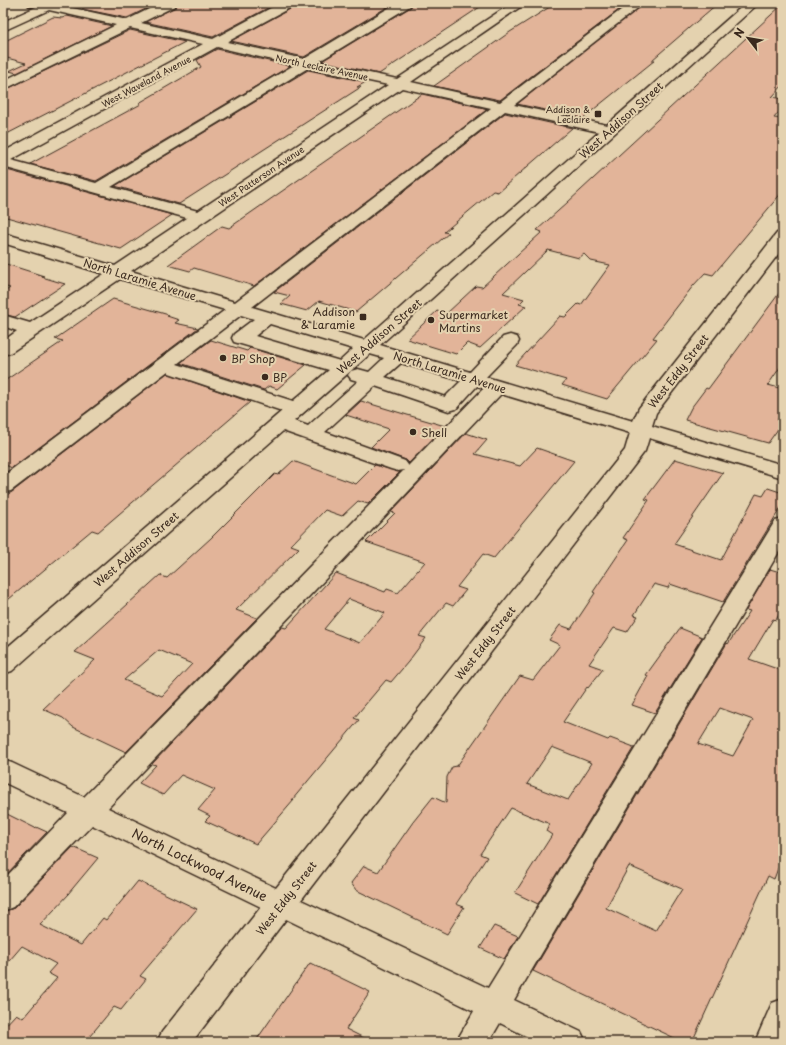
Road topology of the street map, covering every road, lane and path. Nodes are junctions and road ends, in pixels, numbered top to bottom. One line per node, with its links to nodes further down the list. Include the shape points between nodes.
1 (33, 3): 8 (street, North Leclaire Avenue)
2 (171, 3): 9 (street)
3 (289, 3): 11 (street, West Waveland Avenue)
4 (406, 3): 12 (street)
5 (520, 3): 13 (street, West Patterson Avenue)
6 (638, 3): 15 (street)
7 (753, 3): 16 (street, West Addison Street)
8 (52, 5): 9 (street, North Leclaire Avenue); 10 (street)
9 (128, 24): 11 (street, North Leclaire Avenue); 14 (street)
10 (3, 27)
11 (215, 43): 12 (street, North Leclaire Avenue); 17 (street, West Waveland Avenue)
12 (306, 63): 13 (street, North Leclaire Avenue); 19 (street)
13 (399, 84): 15 (street, North Leclaire Avenue); 20 (street, West Patterson Avenue)
14 (3, 86)
15 (502, 106): 16 (street, North Leclaire Avenue); 24 (street)
16 (610, 130): 29 (street, West Addison Street)
17 (3, 158)
18 (3, 162): 19 (street)
19 (97, 189): 20 (street)
20 (200, 217): 23 (street, West Patterson Avenue)
21 (783, 237): 38 (street, West Eddy Street, via 646,412)
22 (3, 238): 23 (street, North Laramie Avenue)
23 (118, 272): 24 (street, North Laramie Avenue); 27 (street, West Patterson Avenue)
24 (239, 308): 25 (street, North Laramie Avenue); 42 (street)
25 (268, 317): 29 (street, North Laramie Avenue); 33 (street, via 241,338)
26 (3, 320): 27 (street)
27 (32, 330): 30 (street, West Patterson Avenue)
28 (510, 341): 35 (street)
29 (367, 347): 31 (street, North Laramie Avenue); 33 (street, West Addison Street)
30 (3, 349)
31 (398, 356): 34 (street); 35 (street, North Laramie Avenue)
32 (176, 369): 36 (street)
33 (342, 369): 34 (street); 36 (street, West Addison Street)
34 (372, 380): 35 (street, via 449,405); 39 (street)
35 (486, 383): 38 (street, North Laramie Avenue); 46 (street)
36 (296, 409): 37 (street, West Addison Street)
37 (280, 423): 39 (street); 44 (street, West Addison Street)
38 (641, 429): 41 (street, North Laramie Avenue); 48 (street, West Eddy Street, via 635,451)
39 (310, 434): 40 (street)
40 (398, 464)
41 (783, 472)
42 (3, 486)
43 (783, 526): 49 (street)
44 (3, 665)
45 (3, 770): 46 (street, North Lockwood Avenue)
46 (88, 811): 47 (street); 48 (street, North Lockwood Avenue)
47 (3, 899)
48 (281, 903): 49 (street, North Lockwood Avenue); 51 (street, West Eddy Street)
49 (494, 1005): 52 (street); 53 (street, North Lockwood Avenue)
50 (783, 1013): 54 (street)
51 (173, 1042)
52 (472, 1042)
53 (570, 1042)
54 (770, 1042)

